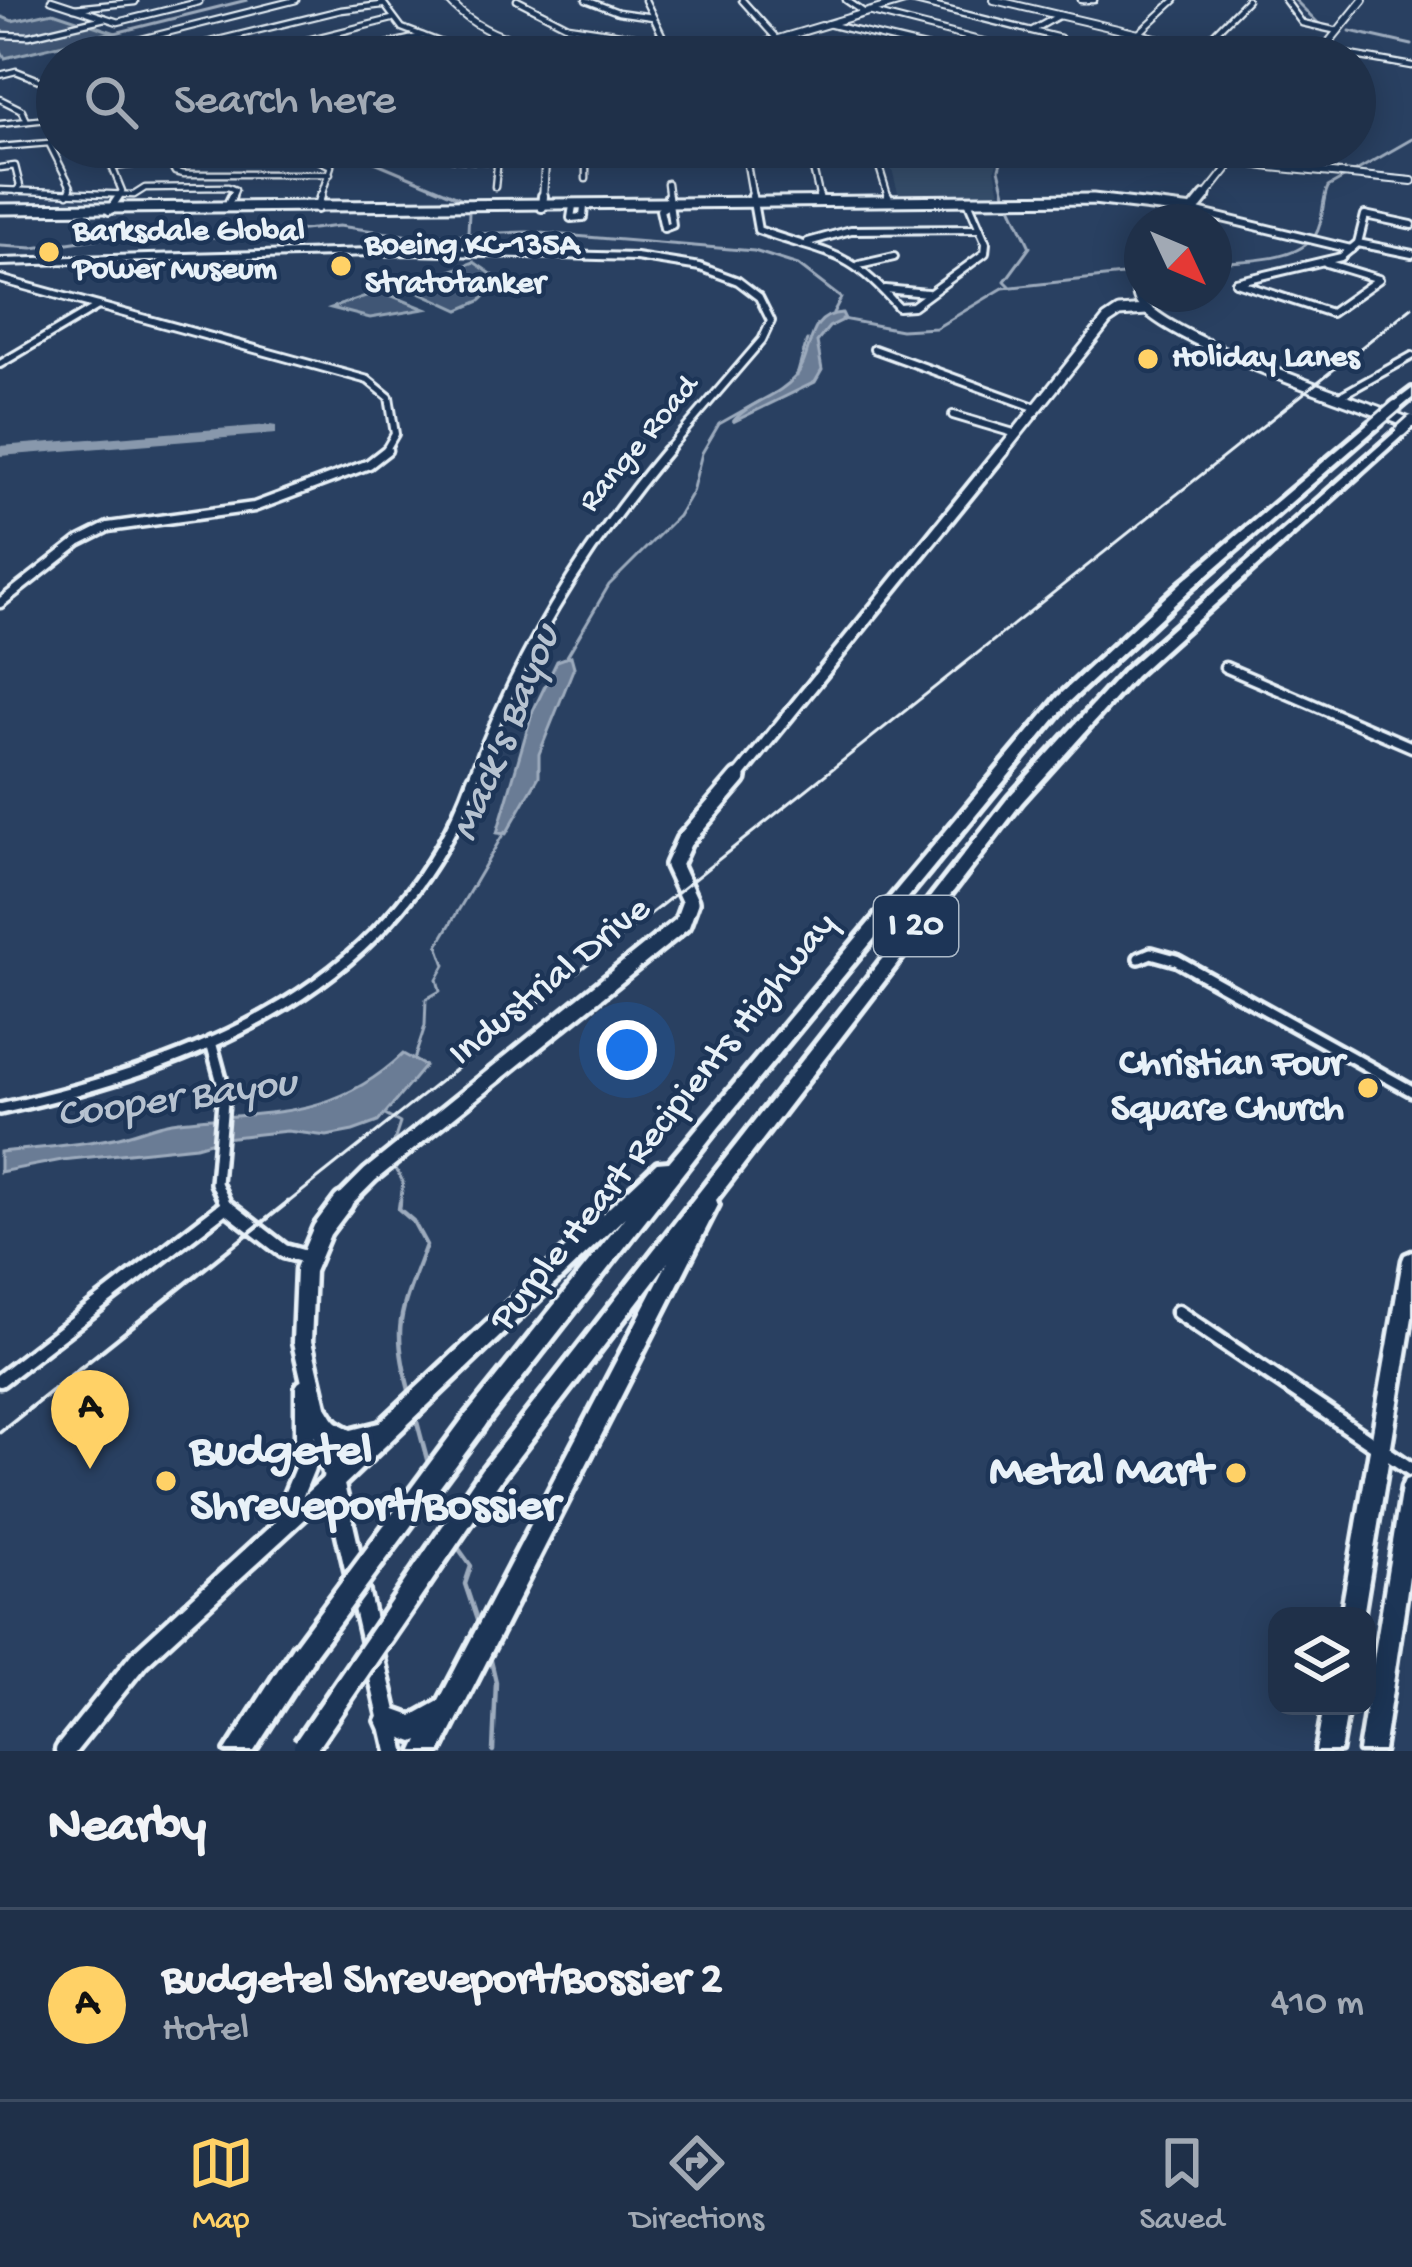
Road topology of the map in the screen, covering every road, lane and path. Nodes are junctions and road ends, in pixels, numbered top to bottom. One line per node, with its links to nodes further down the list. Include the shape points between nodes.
1 (51, 0): 20 (street)
2 (296, 0): 32 (street)
3 (448, 0): 31 (main road)
4 (518, 0): 38 (street, via 571,26)
5 (586, 0): 23 (street)
6 (645, 0): 23 (street)
7 (742, 0): 40 (street)
8 (846, 0): 21 (street)
9 (908, 0): 21 (street); 27 (street)
10 (994, 0): 22 (street)
11 (1081, 0): 17 (street)
12 (1174, 0): 29 (street)
13 (1247, 0): 46 (street)
14 (1285, 0): 28 (street, via 1304,24)
15 (1363, 0): 28 (main road)
16 (198, 1): 24 (street, via 118,22)
17 (1092, 1)
18 (135, 2): 20 (street)
19 (381, 2): 25 (street); 33 (street)
20 (74, 8): 24 (street)
21 (867, 12): 26 (street); 43 (street)
22 (1060, 16): 27 (street); 29 (street)
23 (653, 17): 39 (street)
24 (105, 18): 30 (street, via 29,37)
25 (392, 19): 34 (street); 35 (street)
26 (828, 24): 41 (street); 42 (street)
27 (1031, 31): 44 (street)
28 (1338, 32): 47 (main road)
29 (1138, 34): 45 (street)
30 (0, 35)
31 (503, 35): 36 (street); 37 (main road)
32 (143, 36)
33 (234, 36)
34 (324, 36)
35 (422, 36)
36 (499, 36)
37 (508, 36)
38 (634, 36)
39 (662, 36)
40 (774, 36)
41 (786, 36)
42 (873, 36)
43 (962, 36)
44 (1052, 36)
45 (1147, 36)
46 (1212, 36)
47 (1335, 36)
48 (1376, 61): 49 (street)
49 (1412, 66)
50 (0, 75): 51 (street, via 16,70)
51 (36, 78)
52 (0, 99): 54 (street)
53 (36, 120): 54 (street)
54 (27, 121): 55 (street)
55 (0, 124)
56 (36, 144): 57 (street)
57 (0, 147)
58 (0, 168): 77 (street, via 15,166)
59 (62, 168): 79 (street)
60 (112, 168): 80 (street)
61 (173, 168): 71 (street)
62 (329, 168): 71 (street)
63 (496, 168): 75 (street)
64 (544, 168): 81 (street)
65 (586, 168): 72 (street)
66 (747, 168): 87 (street)
67 (812, 168): 84 (street)
68 (880, 168): 85 (street)
69 (1227, 168): 78 (main road)
70 (1289, 168): 73 (main road)
71 (330, 174): 95 (street)
72 (586, 178)
73 (1412, 181)
74 (667, 183): 91 (street)
75 (495, 187)
76 (0, 190): 77 (street)
77 (16, 191): 79 (street)
78 (1208, 192): 86 (main road); 90 (main road)
79 (68, 194): 80 (street)
80 (122, 195): 83 (street, via 231,187); 96 (street)
81 (542, 195): 92 (main road); 93 (street)
82 (968, 201): 85 (main road); 86 (main road); 99 (street)
83 (229, 202)
84 (821, 202): 85 (main road); 87 (main road)
85 (890, 202)
86 (1139, 202): 88 (main road); 89 (main road)
87 (752, 204): 91 (main road); 100 (street, via 760,231)
88 (1145, 204)
89 (1151, 204)
90 (1199, 204)
91 (668, 205): 93 (main road)
92 (511, 207): 93 (main road); 95 (main road)
93 (542, 207)
94 (0, 209): 96 (main road)
95 (317, 209): 96 (main road)
96 (109, 211)
97 (1232, 220): 101 (street)
98 (1412, 225): 101 (street, via 1362,217)
99 (980, 229): 100 (street, via 851,230); 110 (street, via 985,253)
100 (808, 242): 107 (street)
101 (1355, 246): 102 (street); 106 (street)
102 (1411, 254)
103 (894, 257): 107 (street)
104 (0, 262): 105 (street, Range Road)
105 (12, 263): 108 (street); 127 (street, Range Road, via 380,250 586,255 717,272 758,294 769,311 762,340 554,602 446,847 416,893 321,977)
106 (1326, 263): 106 (street, via 1378,277 1331,313 1236,282)
107 (859, 265): 109 (street)
108 (0, 278): 111 (street)
109 (885, 289): 110 (street); 110 (street, via 893,305 905,308)
110 (933, 292)
111 (98, 306): 116 (street); 123 (street, via 368,380 388,397 392,442 369,464 268,503 108,527)
112 (1137, 312): 119 (main road, Industrial Drive, via 1109,317)
113 (1151, 312): 118 (main road, via 1183,334)
114 (874, 349): 119 (street)
115 (1412, 356): 118 (street)
116 (0, 364)
117 (1412, 392): 130 (highway, Purple Heart Recipients Highway / I 20, bridge, via 1064,699)
118 (1340, 396): 121 (main road)
119 (1037, 408): 122 (main road, Industrial Drive)
120 (952, 415): 122 (street)
121 (1408, 425): 131 (highway, Purple Heart Recipients Highway / I 20, via 1130,673 1015,800)
122 (1017, 434): 133 (main road, Industrial Drive, via 679,847 674,870 690,906 682,924 370,1175)
123 (0, 603)
124 (1225, 667): 125 (street)
125 (1412, 747)
126 (1139, 958): 128 (street, via 1176,960)
127 (211, 1042): 129 (street, Range Road, via 104,1084); 132 (street, via 222,1084 216,1188)
128 (1412, 1091)
129 (0, 1109)
130 (712, 1122): 139 (highway); 153 (highway, Purple Heart Recipients Highway / I 20, bridge, via 475,1421)
131 (735, 1157): 147 (highway); 151 (highway, Purple Heart Recipients Highway / I 20, bridge, via 491,1475)
132 (226, 1207): 133 (street, via 276,1246); 137 (street)
133 (306, 1256): 136 (main road, Industrial Drive, via 298,1301)
134 (1411, 1275): 140 (main road)
135 (1178, 1312): 140 (street)
136 (305, 1360): 138 (main road, Industrial Drive); 144 (main road, via 305,1467)
137 (0, 1380)
138 (316, 1409): 139 (highway, via 341,1437); 142 (main road, Industrial Drive)
139 (383, 1434): 142 (highway)
140 (1380, 1448): 141 (street); 145 (main road)
141 (1412, 1470)
142 (332, 1482): 144 (main road); 150 (main road, Industrial Drive)
143 (1412, 1487): 146 (main road)
144 (278, 1528): 152 (main road, via 139,1659)
145 (1354, 1607)
146 (1376, 1681)
147 (447, 1707): 150 (highway, via 413,1730); 155 (highway)
148 (1334, 1715): 156 (main road)
149 (1371, 1715): 157 (main road)
150 (390, 1721): 154 (main road, Industrial Drive)
151 (303, 1749)
152 (65, 1751)
153 (238, 1751)
154 (396, 1751)
155 (427, 1751)
156 (1328, 1751)
157 (1370, 1751)

